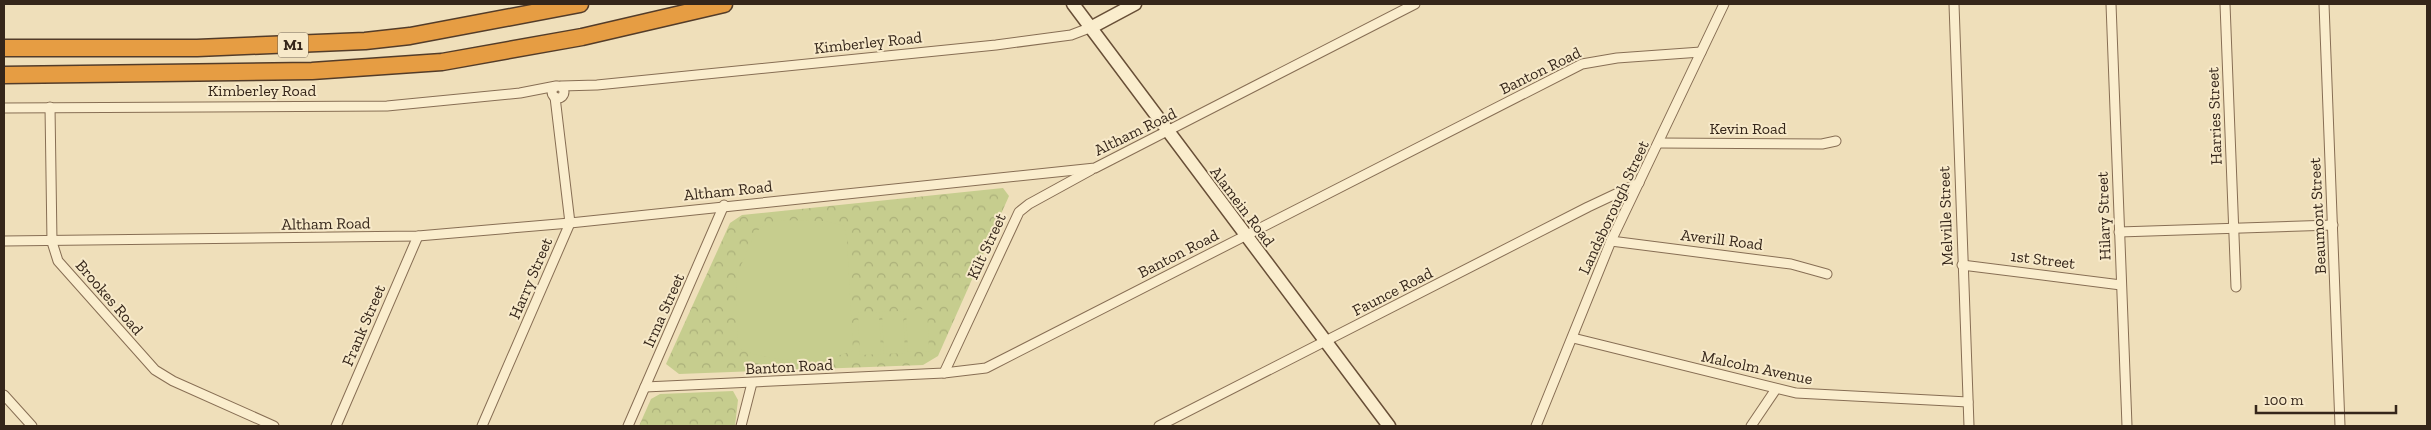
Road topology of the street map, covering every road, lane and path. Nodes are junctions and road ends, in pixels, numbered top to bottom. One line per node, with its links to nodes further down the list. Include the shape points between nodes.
1 (580, 4): 12 (highway, M1, via 410,36 365,41 197,48)
2 (724, 4): 14 (highway, M1, via 582,37 442,62 312,70)
3 (1073, 4): 11 (main road, Alamein Road)
4 (1135, 4): 11 (main road, Kimberley Road)
5 (1415, 4): 18 (street, Altham Road)
6 (1724, 4): 13 (street, Landsborough Street)
7 (1954, 4): 33 (street, Melville Street)
8 (2111, 4): 27 (street, Hilary Street)
9 (2225, 4): 26 (street, Harries Street)
10 (2324, 4): 25 (street, Beaumont Street)
11 (1092, 27): 15 (street, Kimberley Road, via 1071,35 996,45 597,85); 18 (main road, Alamein Road)
12 (4, 48)
13 (1701, 52): 20 (street, Landsborough Street); 29 (street, Banton Road, via 1582,64)
14 (4, 75)
15 (559, 92): 17 (street, Kimberley Road, via 387,106); 24 (street, Harry Street)
16 (4, 108): 17 (street, Kimberley Road)
17 (50, 108): 32 (street, Brookes Road)
18 (1168, 132): 21 (street, Altham Road); 29 (main road, Alamein Road)
19 (1836, 141): 20 (street, Kevin Road, via 1822,144)
20 (1659, 143): 22 (street, Landsborough Street)
21 (1094, 168): 23 (street, Altham Road); 39 (street, Kilt Street, via 1018,212)
22 (1639, 183): 31 (street, Landsborough Street); 38 (street, Faunce Road)
23 (724, 205): 24 (street, Altham Road); 41 (street, Irma Street)
24 (570, 223): 28 (street, Altham Road); 48 (street, Harry Street)
25 (2333, 225): 26 (street); 57 (street, Beaumont Street)
26 (2233, 228): 27 (street); 36 (street, Harries Street)
27 (2119, 232): 35 (street, Hilary Street)
28 (418, 236): 32 (street, Altham Road); 47 (street, Frank Street)
29 (1245, 236): 38 (main road, Alamein Road); 39 (street, Banton Road, via 999,362 974,371)
30 (4, 241): 32 (street, Altham Road)
31 (1612, 241): 34 (street, Averill Road, via 1791,264); 37 (street, Landsborough Street)
32 (52, 242): 46 (street, Brookes Road, via 58,261 155,370 181,385)
33 (1962, 265): 35 (street, 1st Street); 44 (street, Melville Street)
34 (1827, 274)
35 (2121, 284): 56 (street, Hilary Street)
36 (2236, 287)
37 (1573, 338): 42 (street, Malcolm Avenue); 53 (street, Landsborough Street)
38 (1326, 341): 51 (street, Faunce Road); 52 (main road, Alamein Road)
39 (944, 373): 40 (street, Banton Road)
40 (752, 383): 41 (street, Banton Road); 50 (street)
41 (645, 387): 49 (street, Irma Street)
42 (1776, 390): 44 (street, Malcolm Avenue, via 1829,396); 54 (street)
43 (4, 395): 45 (street)
44 (1968, 402): 55 (street, Melville Street)
45 (32, 426)
46 (274, 426)
47 (336, 426)
48 (482, 426)
49 (628, 426)
50 (742, 426)
51 (1159, 426)
52 (1389, 426)
53 (1536, 426)
54 (1752, 426)
55 (1969, 426)
56 (2127, 426)
57 (2340, 426)

